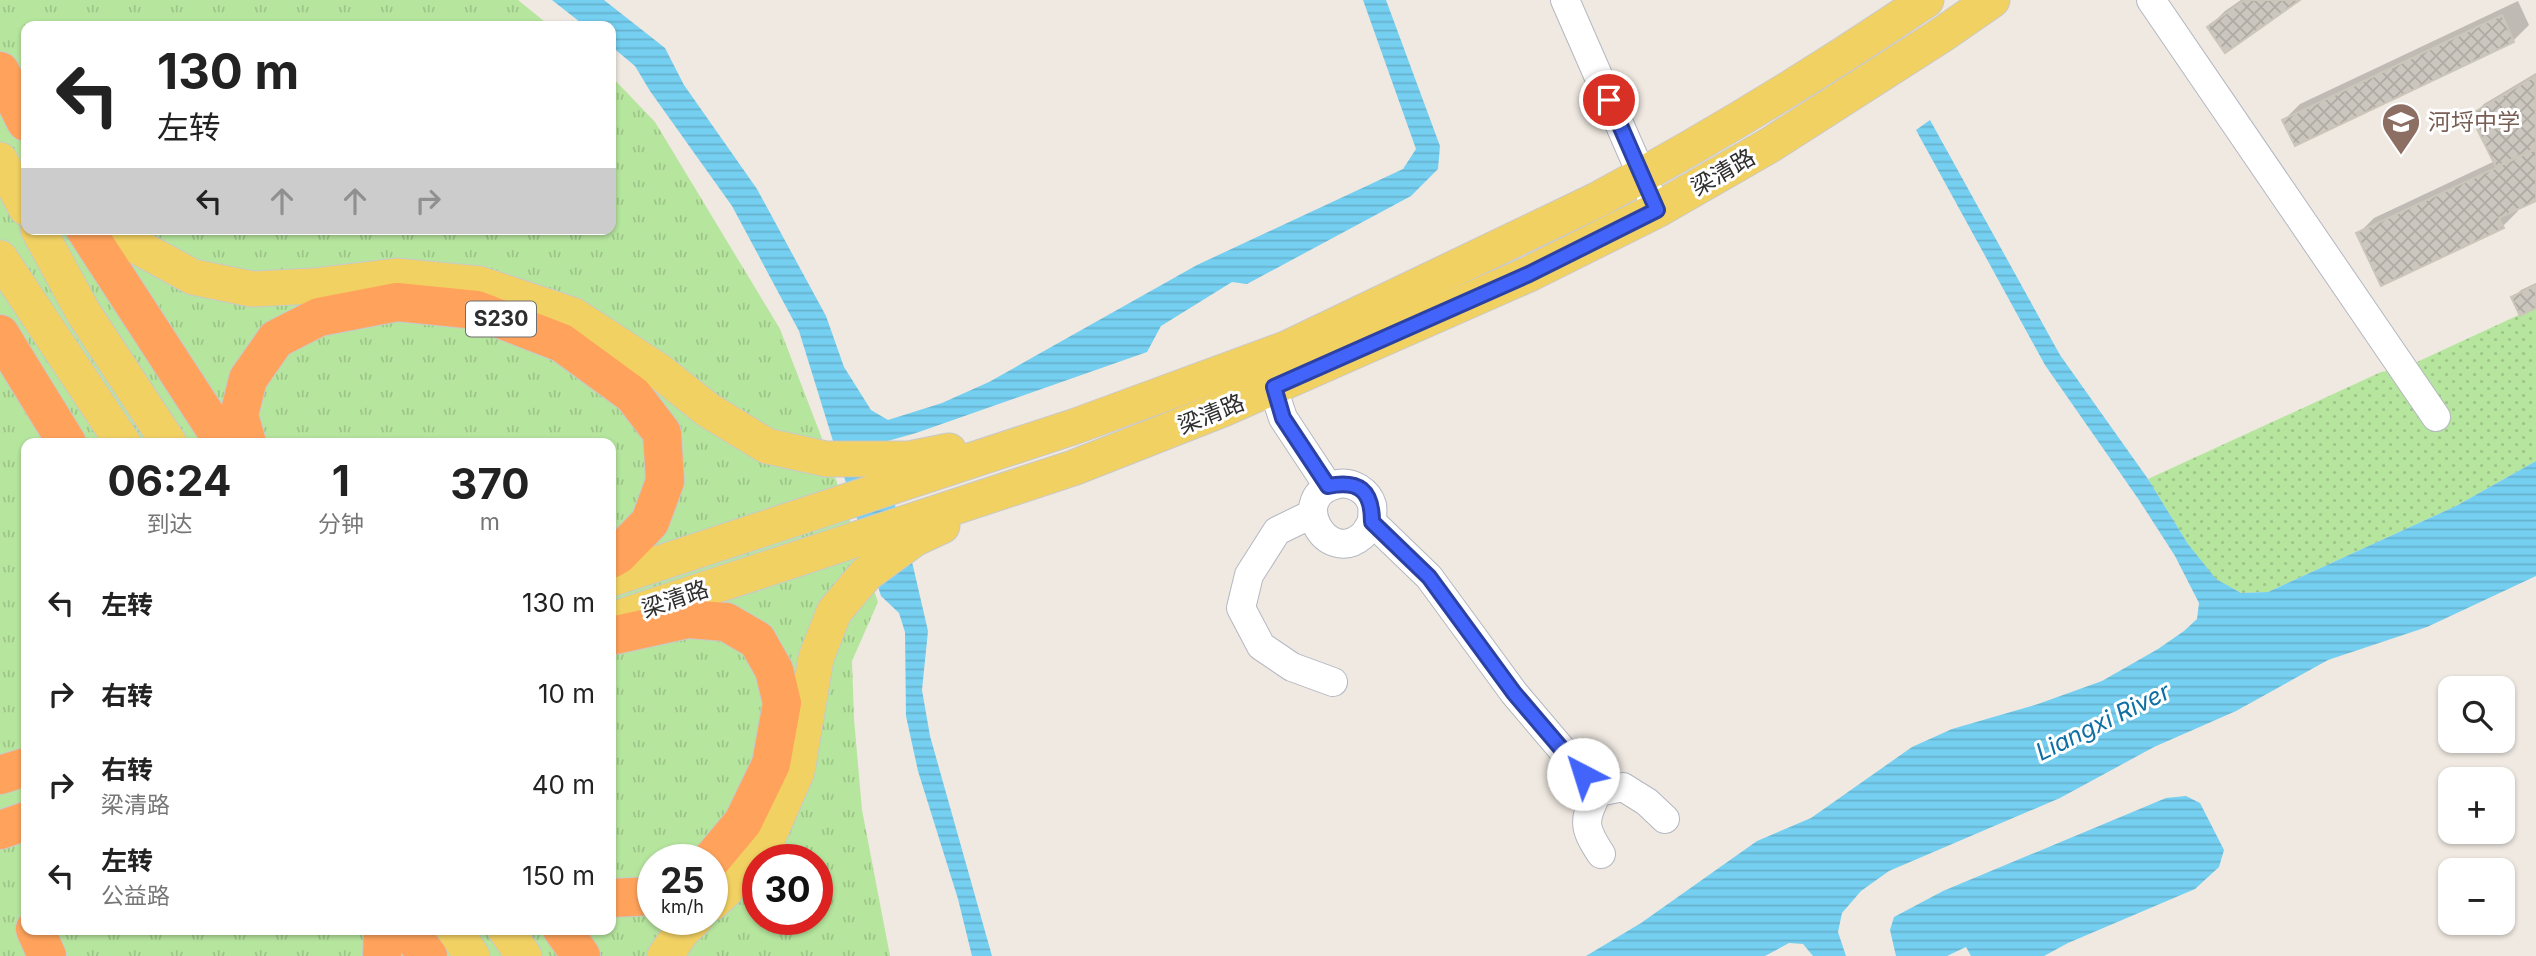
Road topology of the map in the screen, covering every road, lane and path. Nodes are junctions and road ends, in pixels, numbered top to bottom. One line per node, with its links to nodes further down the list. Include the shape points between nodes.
1 (1564, 0): 8 (street)
2 (1926, 0): 8 (main road, 梁清路)
3 (1992, 0): 10 (main road, 梁清路, via 1770,145)
4 (2151, 0): 17 (street)
5 (0, 71): 6 (highway)
6 (21, 112)
7 (0, 160): 9 (main road)
8 (1643, 175): 10 (street); 16 (main road, 梁清路, via 1313,337)
9 (21, 199)
10 (1657, 210): 16 (main road, 梁清路, via 1529,274)
11 (41, 235): 20 (main road, via 83,312)
12 (89, 235): 21 (highway)
13 (123, 235): 23 (main road, via 193,277 251,289 396,276 480,284 573,316 766,446)
14 (0, 258): 19 (main road)
15 (0, 334): 18 (highway)
16 (1268, 373): 23 (main road, 梁清路); 24 (street, via 1283,418); 27 (main road, 梁清路, via 1198,419)
17 (2436, 417)
18 (64, 438)
19 (120, 438)
20 (166, 438)
21 (221, 438)
22 (246, 438): 28 (highway, S230, via 239,415 248,379 276,339 319,317 397,302 477,310 562,343 633,395 662,433 665,481 650,522)
23 (911, 470): 29 (main road, 梁清路, via 828,507)
24 (1328, 486): 25 (street, via 1316,498); 26 (street, via 1345,483 1362,489 1372,504)
25 (1312, 514): 26 (street, via 1317,530 1330,541 1347,543 1362,536); 32 (street, via 1277,531 1248,575 1241,608 1261,646 1292,667)
26 (1372, 522): 35 (street, via 1429,577 1514,693)
27 (924, 526): 30 (main road, 梁清路, via 844,542); 41 (main road, via 866,574 834,612 816,658 797,771 767,840)
28 (616, 556)
29 (616, 577)
30 (616, 618)
31 (616, 635): 39 (highway, via 688,619 726,622 757,640 774,670 782,703 771,764 743,821)
32 (1333, 682)
33 (21, 769): 34 (highway)
34 (0, 775)
35 (1598, 792): 36 (street, via 1622,787); 40 (street, via 1587,812 1588,835)
36 (1665, 819)
37 (21, 823): 38 (highway)
38 (0, 830)
39 (724, 844)
40 (1601, 854)
41 (728, 888)
42 (637, 897): 43 (highway)
43 (616, 898)
44 (36, 935): 51 (highway)
45 (383, 935): 52 (highway)
46 (412, 935): 53 (highway)
47 (458, 935): 54 (main road)
48 (509, 935): 55 (main road)
49 (566, 935): 56 (highway)
50 (679, 935): 57 (main road)
51 (47, 956)
52 (382, 956)
53 (428, 956)
54 (472, 956)
55 (524, 956)
56 (581, 956)
57 (664, 956)

